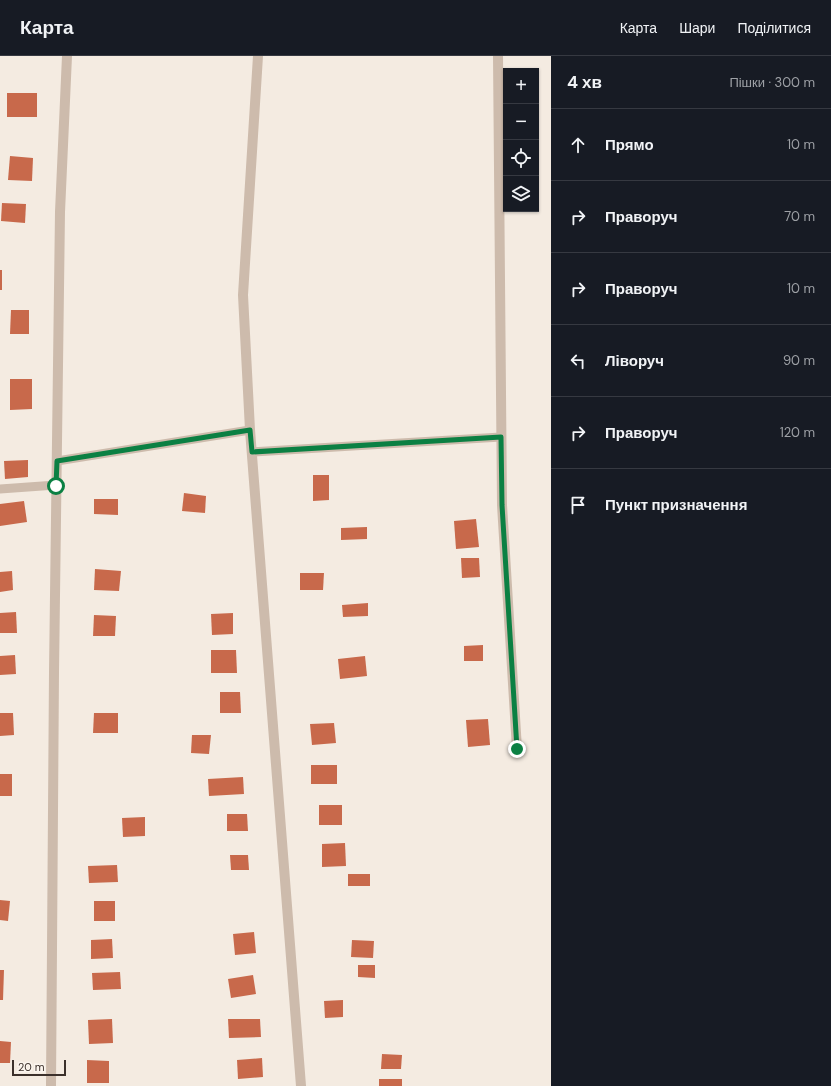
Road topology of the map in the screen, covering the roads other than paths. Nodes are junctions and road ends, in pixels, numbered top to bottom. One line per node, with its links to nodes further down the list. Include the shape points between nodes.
1 (68, 56): 7 (street, via 60,212)
2 (258, 56): 4 (street, via 243,295)
3 (498, 56): 5 (street)
4 (250, 430): 6 (street); 7 (lane)
5 (501, 437): 6 (lane); 10 (street, via 502,505)
6 (252, 452): 12 (street)
7 (57, 461): 8 (street)
8 (56, 486): 9 (lane); 11 (street)
9 (0, 489)
10 (517, 749)
11 (51, 1086)
12 (301, 1086)

